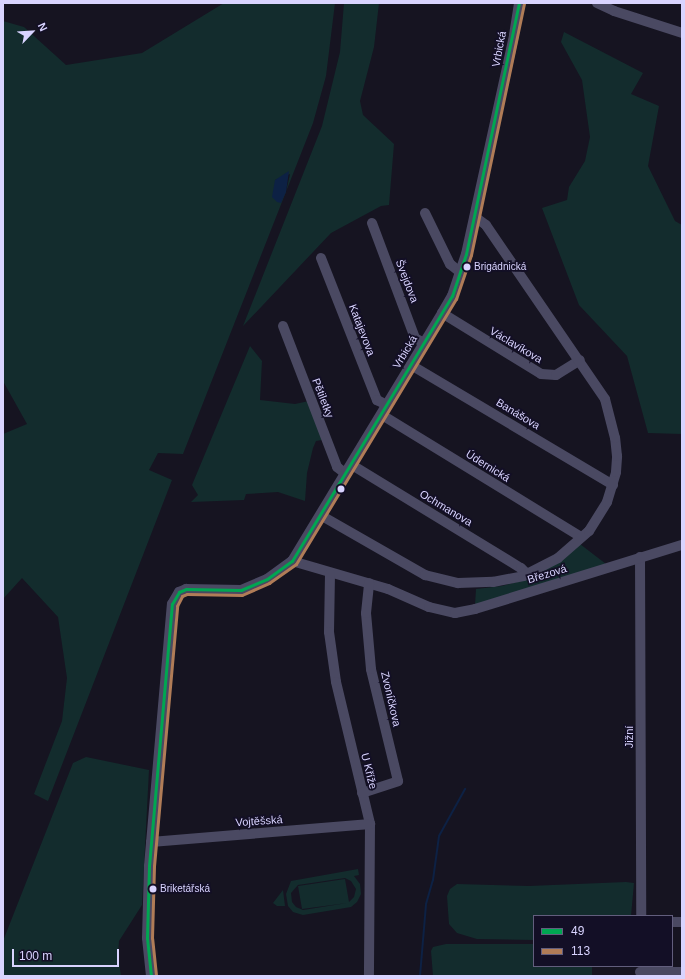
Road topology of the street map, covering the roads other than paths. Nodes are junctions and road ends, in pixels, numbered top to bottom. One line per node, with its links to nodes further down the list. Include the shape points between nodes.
1 (519, 3): 6 (street, Vrbická)
2 (597, 3): 3 (street)
3 (616, 7): 4 (street)
4 (682, 33)
5 (425, 213): 9 (street, via 450,264)
6 (475, 217): 9 (street, Vrbická); 13 (street, via 486,225)
7 (372, 223): 12 (street, Švejdova, via 415,338)
8 (321, 258): 15 (street, Katajevova, via 377,400)
9 (460, 272): 10 (street, Vrbická)
10 (442, 313): 12 (street, Vrbická); 13 (street, Václavíkova, via 541,374 556,375)
11 (283, 326): 18 (street, Pětiletky, via 337,467)
12 (424, 343): 14 (street, Vrbická)
13 (580, 360): 19 (street, via 602,394 611,416 616,456)
14 (411, 365): 15 (street, Vrbická); 19 (street, Banášova)
15 (387, 405): 16 (street, Vrbická)
16 (382, 415): 17 (street, Vrbická); 21 (street, Údernická)
17 (352, 465): 18 (street, Vrbická); 26 (street, Ochmanova, via 521,568)
18 (346, 474): 20 (street, Vrbická)
19 (613, 485): 21 (street, via 600,515)
20 (322, 516): 24 (street, Vrbická); 26 (street, via 404,565 443,580 493,582)
21 (581, 537): 26 (street, via 558,558)
22 (682, 545): 23 (street, Březová)
23 (640, 557): 27 (street, Březová, via 455,613 443,611); 31 (street, Jižní)
24 (292, 561): 25 (street, Březová); 30 (street, Vrbická, via 267,578 242,590 186,589 179,592 172,604)
25 (330, 574): 27 (street, Březová); 28 (street, U Kříže, via 329,632 336,682)
26 (526, 574)
27 (369, 583): 28 (street, Zvoníčkova, via 366,614 371,668 398,781)
28 (362, 793): 29 (street, U Kříže)
29 (370, 824): 30 (street, Vojtěšská); 35 (street, U Kříže)
30 (151, 842): 34 (street, via 147,913)
31 (641, 915)
32 (640, 971): 33 (street)
33 (682, 972)
34 (151, 976)
35 (369, 976)

